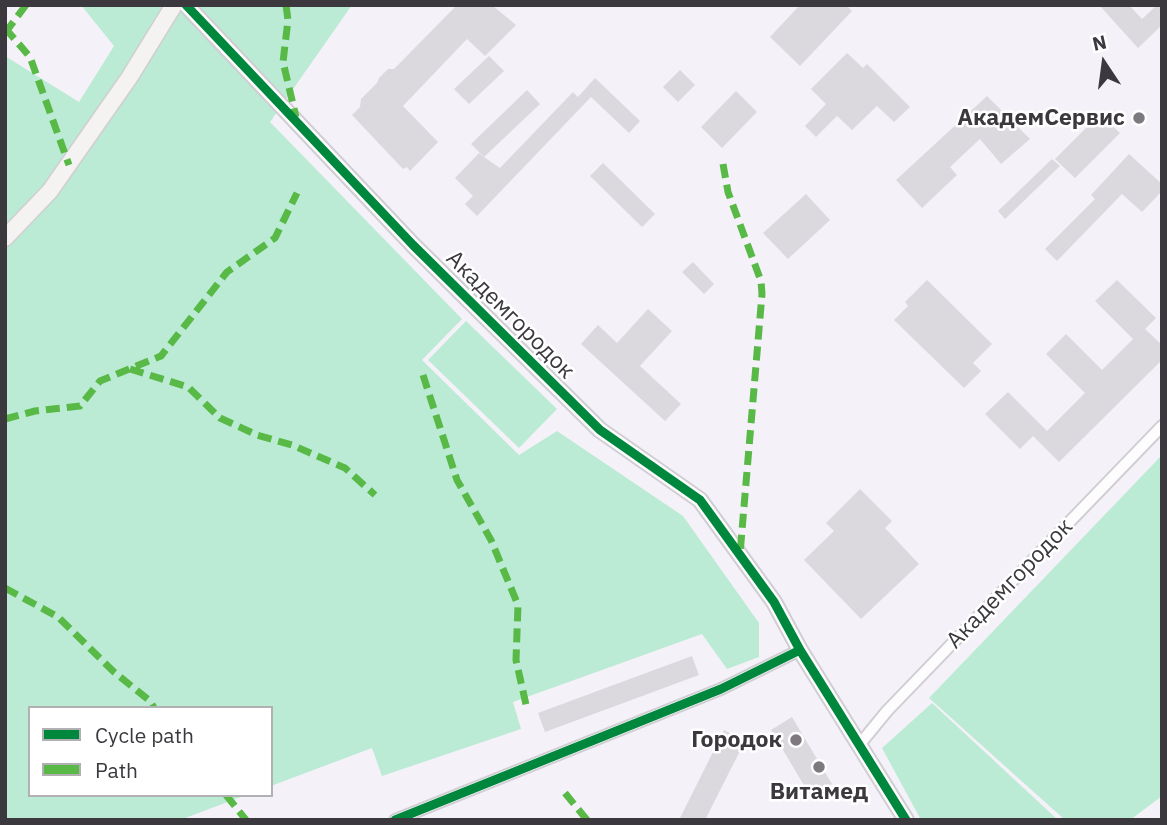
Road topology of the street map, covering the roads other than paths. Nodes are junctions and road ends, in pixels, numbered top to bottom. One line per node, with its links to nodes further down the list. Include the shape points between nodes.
1 (174, 5): 3 (main road, via 50,191)
2 (186, 5): 5 (street, Академгородок, via 413,245 600,430 700,500 774,602)
3 (5, 238)
4 (1162, 426): 6 (street, Академгородок)
5 (800, 650): 6 (street, Академгородок); 7 (street, via 721,689)
6 (860, 744): 8 (street, Академгородок)
7 (395, 820)
8 (906, 820)

